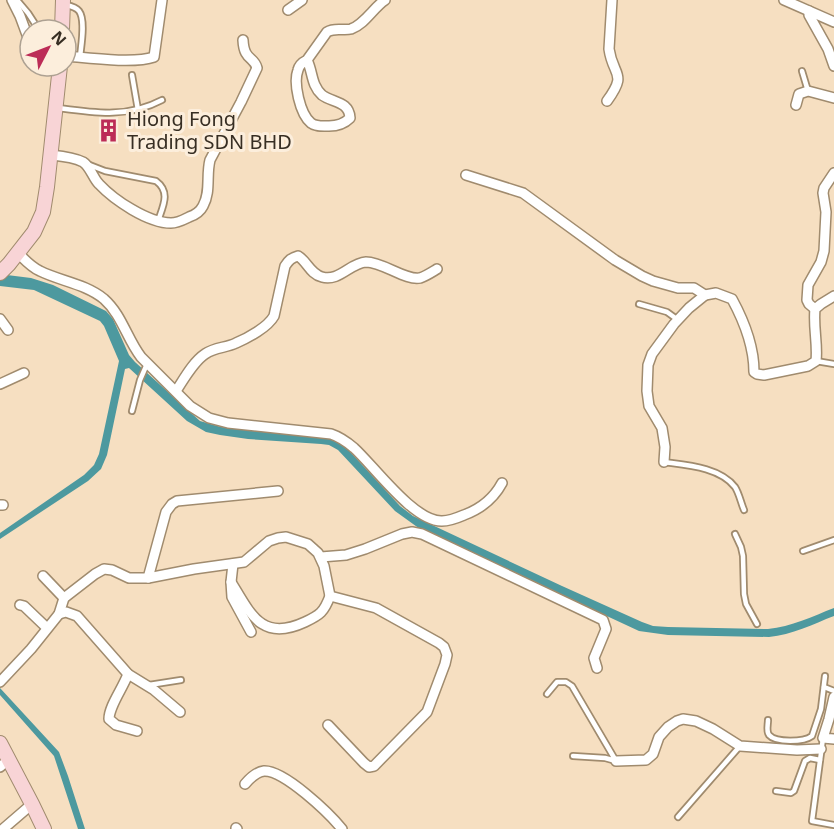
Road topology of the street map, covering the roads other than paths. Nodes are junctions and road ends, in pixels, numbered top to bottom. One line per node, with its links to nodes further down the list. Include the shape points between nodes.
1 (12, 0): 11 (street)
2 (17, 0): 12 (lane)
3 (162, 0): 16 (street, via 154,57)
4 (302, 0): 9 (street)
5 (384, 0): 17 (street, via 353,28 330,29)
6 (612, 0): 25 (street, via 609,49 618,77 617,87)
7 (784, 0): 10 (street)
8 (63, 2): 13 (main road); 16 (lane, via 81,12)
9 (288, 10)
10 (809, 11): 14 (street); 18 (street)
11 (21, 18)
12 (31, 18)
13 (62, 18)
14 (834, 22)
15 (243, 40): 33 (street, via 245,54 257,68 210,160 202,208 180,221)
16 (80, 57)
17 (307, 60): 17 (street, via 316,88 346,106 350,118 345,123 314,125 303,114 297,94 297,70)
18 (834, 66)
19 (802, 71): 22 (lane)
20 (132, 75): 28 (lane)
21 (59, 78): 27 (main road)
22 (808, 91): 23 (street); 26 (street, via 799,94)
23 (834, 98)
24 (162, 100): 28 (lane)
25 (607, 101)
26 (796, 105)
27 (56, 107): 28 (lane, via 93,112); 29 (main road)
28 (138, 110)
29 (51, 155): 30 (street); 34 (main road, via 44,212 34,231)
30 (85, 162): 33 (street, via 106,191); 33 (lane, via 162,185 164,202)
31 (834, 173): 39 (street, via 823,193 824,252 807,285 808,304)
32 (466, 174): 36 (street, via 523,193 642,276 678,288 694,288)
33 (158, 221)
34 (6, 263): 45 (street, via 38,271 103,298 118,315)
35 (437, 269): 48 (street, via 412,278 374,262 364,262 340,275 324,278 313,272 302,257 293,257 285,266 270,322 235,344 203,355)
36 (705, 295): 41 (street); 43 (street, via 716,293 732,299 743,320 757,374 808,366)
37 (834, 296): 39 (street)
38 (639, 304): 41 (lane, via 667,312)
39 (815, 309): 43 (street)
40 (0, 319): 42 (street)
41 (678, 320): 50 (street, via 648,365 646,392 662,428)
42 (8, 330)
43 (816, 361): 44 (lane)
44 (834, 364)
45 (146, 366): 48 (street); 49 (lane)
46 (24, 374): 47 (street)
47 (0, 384)
48 (176, 391): 51 (street, via 209,418 342,438 409,504 434,520 472,512 493,496)
49 (132, 411)
50 (664, 462): 53 (lane, via 714,472 726,479 735,488)
51 (502, 483)
52 (278, 491): 60 (street, via 172,504 166,512)
53 (744, 510)
54 (735, 534): 66 (lane, via 743,556 746,604)
55 (834, 540): 56 (lane)
56 (802, 551)
57 (321, 557): 58 (street, via 308,544 286,537 269,541 244,562); 62 (street); 69 (street, via 346,555 402,534 422,534 603,620 606,629 594,658)
58 (233, 564): 60 (street); 61 (street)
59 (43, 576): 63 (street)
60 (148, 578): 63 (street, via 129,578 104,569)
61 (231, 582): 62 (street, via 251,614 264,626 279,630 320,615); 68 (street, via 232,597)
62 (330, 596): 81 (street, via 376,608 429,636 444,647 447,655 427,712 374,766 369,767)
63 (64, 598): 65 (street)
64 (20, 605): 67 (street)
65 (58, 614): 67 (street); 70 (street, via 77,616)
66 (757, 624)
67 (47, 628): 72 (street)
68 (251, 632)
69 (597, 668)
70 (128, 675): 74 (street); 82 (street, via 110,709 109,719)
71 (825, 676): 75 (lane)
72 (1, 679)
73 (181, 680): 74 (lane)
74 (147, 685): 79 (street)
75 (824, 687): 76 (lane); 80 (lane, via 821,709 808,739 776,739 768,732)
76 (834, 691)
77 (547, 694): 90 (lane, via 557,682 572,686)
78 (834, 697): 83 (street)
79 (180, 712)
80 (768, 720)
81 (328, 725)
82 (137, 731)
83 (823, 738): 84 (street); 87 (lane)
84 (834, 740)
85 (0, 743): 91 (main road)
86 (740, 746): 87 (street); 90 (street, via 713,729 683,719 659,737 649,758); 95 (lane)
87 (821, 749): 89 (lane)
88 (573, 756): 90 (lane)
89 (820, 760): 93 (lane, via 805,760 794,791); 96 (lane)
90 (616, 761)
91 (4, 763): 94 (main road)
92 (245, 784): 100 (street, via 258,772 280,775 309,796)
93 (776, 791)
94 (32, 804): 98 (street); 99 (main road)
95 (678, 817)
96 (812, 821): 97 (lane); 101 (lane)
97 (834, 825)
98 (3, 829)
99 (44, 829)
100 (342, 829)
101 (810, 829)

